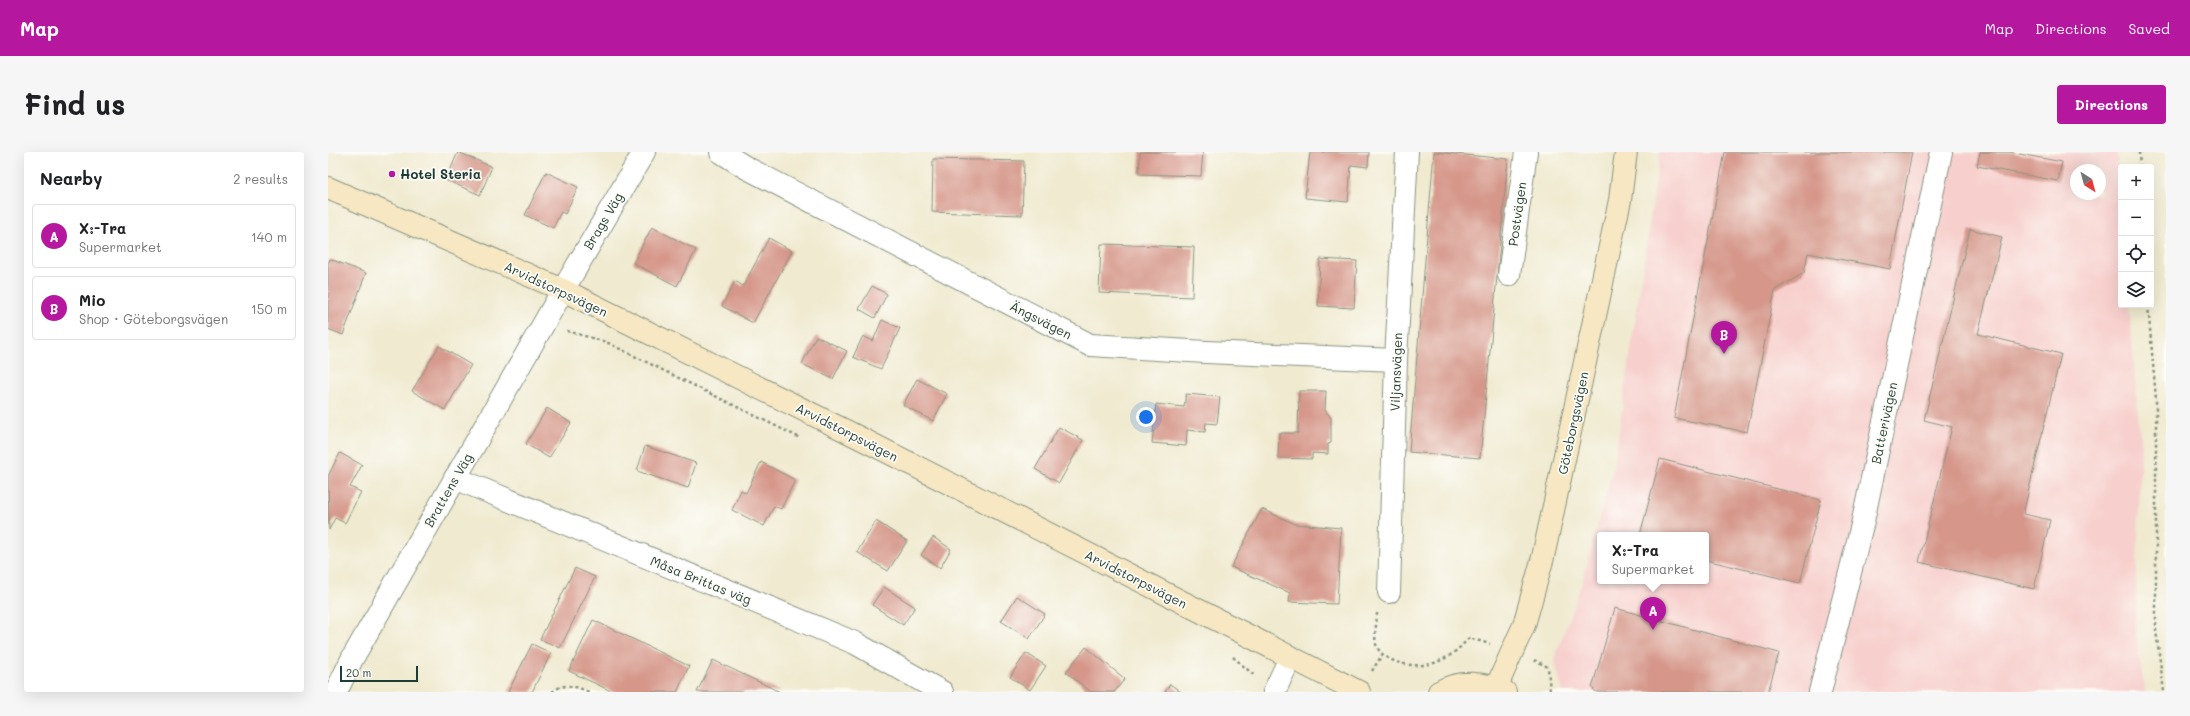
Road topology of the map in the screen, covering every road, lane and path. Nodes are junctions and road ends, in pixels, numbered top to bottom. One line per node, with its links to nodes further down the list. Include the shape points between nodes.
1 (644, 152): 11 (street, Brags Väg)
2 (721, 152): 14 (street, Ängsvägen, via 745,167 1090,345)
3 (1407, 152): 14 (street, Viljansvägen)
4 (1526, 152): 10 (street, Postvägen)
5 (1626, 152): 22 (street, Göteborgsvägen, via 1620,200 1543,557 1524,625)
6 (1940, 152): 29 (street, Batterivägen, via 1863,521)
7 (2139, 152): 8 (path)
8 (2140, 164)
9 (328, 188): 11 (street, Arvidstorpsvägen)
10 (1509, 276)
11 (563, 290): 13 (street, Brattens Väg); 20 (street, Arvidstorpsvägen, via 866,441)
12 (2148, 308): 30 (path, via 2156,399 2156,630)
13 (544, 324): 15 (path, via 606,342); 16 (street, Brattens Väg)
14 (1396, 360): 17 (street, Viljansvägen)
15 (806, 441)
16 (455, 478): 23 (street, Brattens Väg, via 352,659); 26 (street, Måsa Brittas väg, via 855,643)
17 (1389, 592): 19 (path, via 1378,605 1376,645)
18 (1231, 655): 21 (path)
19 (1382, 655)
20 (1290, 658): 21 (street); 27 (street, Arvidstorpsvägen)
21 (1275, 690)
22 (1501, 690): 28 (street, via 1485,684 1463,684)
23 (336, 692)
24 (552, 692): 25 (path, via 566,685)
25 (589, 692)
26 (942, 692)
27 (1359, 692)
28 (1439, 692)
29 (1820, 692)
30 (2164, 692)

